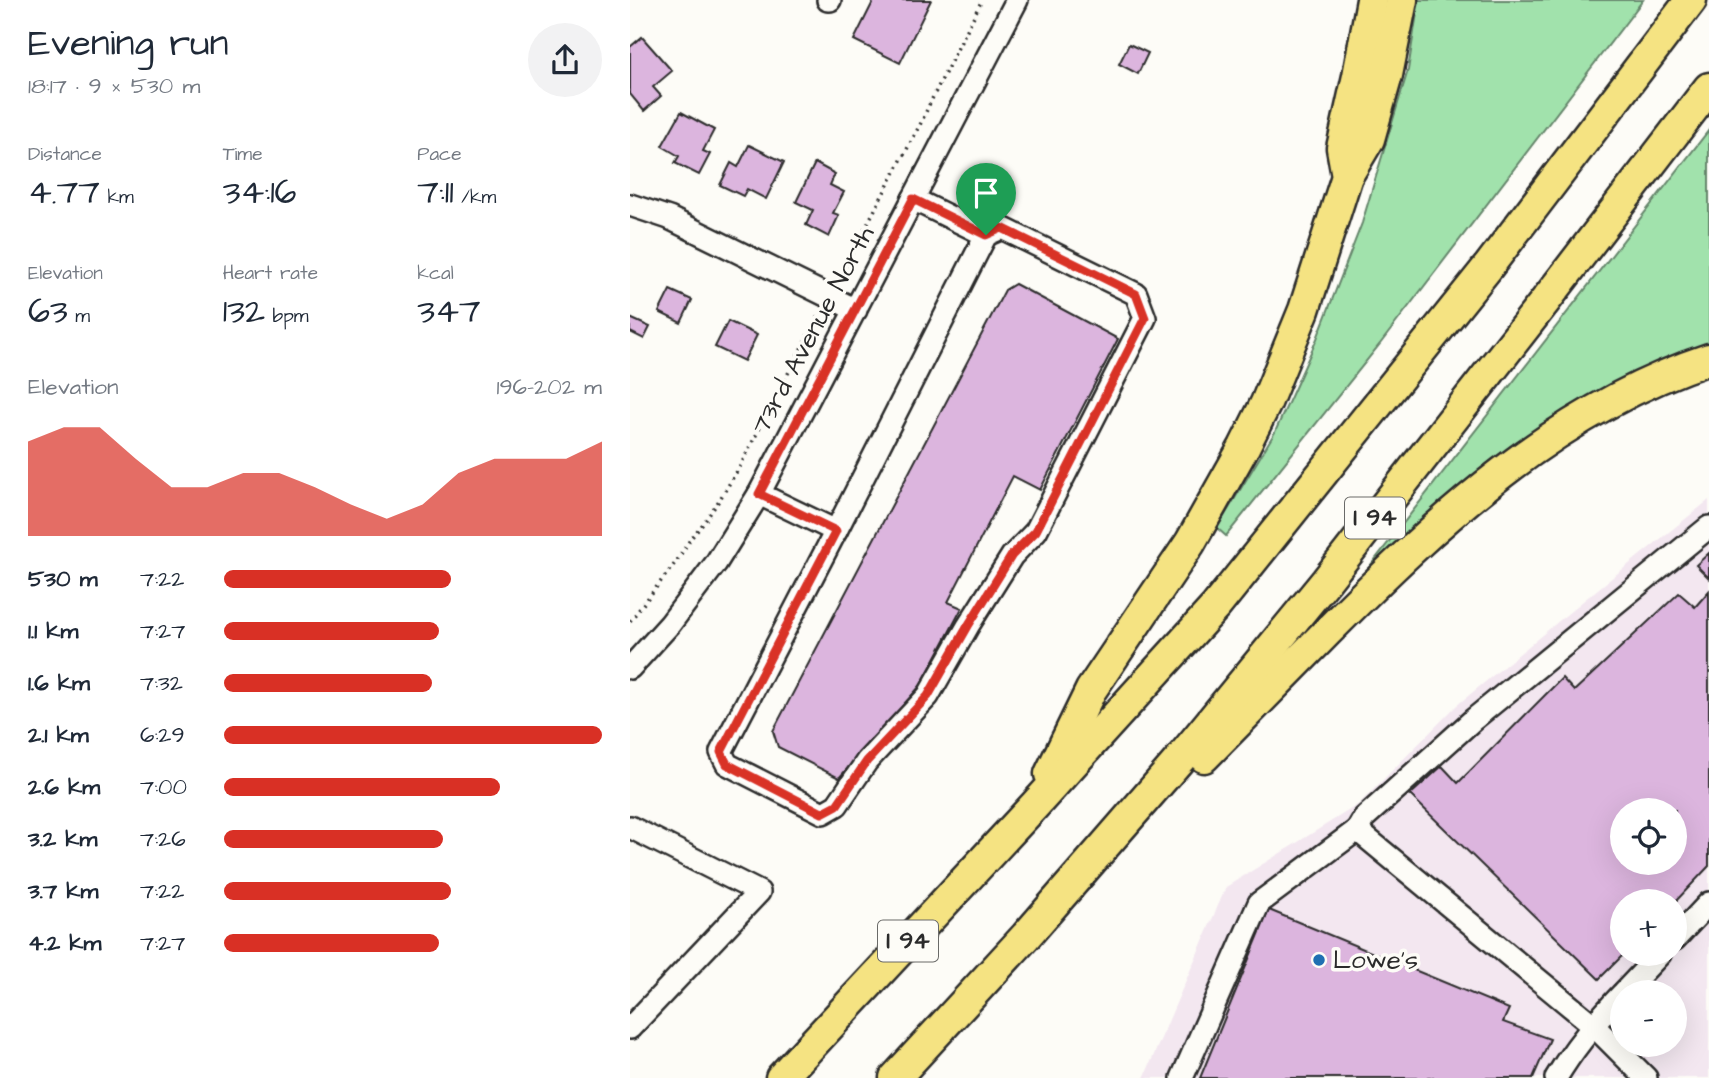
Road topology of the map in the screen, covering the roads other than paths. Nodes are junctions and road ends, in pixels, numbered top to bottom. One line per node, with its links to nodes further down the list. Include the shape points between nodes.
1 (1017, 0): 7 (street, 73rd Avenue North)
2 (1372, 0): 6 (highway, via 1342,148)
3 (1402, 0): 6 (highway, via 1370,139)
4 (1690, 0): 16 (highway, I 94, via 1488,267 1216,606)
5 (1709, 88): 21 (highway, I 94, via 1326,581)
6 (1347, 176): 16 (highway, via 1304,310 1266,403 1190,543 1091,690)
7 (913, 199): 9 (street); 10 (street, 73rd Avenue North)
8 (630, 205): 10 (street, via 669,218)
9 (986, 235): 14 (street); 14 (street, via 1002,228 1136,294 1145,318 1036,531 1012,555 928,696 867,761 837,805 822,813 727,764 721,752)
10 (856, 310): 12 (street, 73rd Avenue North)
11 (1709, 359): 21 (highway, via 1662,376 1590,413 1515,462 1465,502 1372,587)
12 (759, 494): 14 (street); 15 (street, 73rd Avenue North, via 716,563)
13 (1709, 527): 18 (street, via 1474,719 1364,818)
14 (836, 531)
15 (630, 668)
16 (1035, 805): 27 (highway, I 94)
17 (630, 827): 26 (street, via 759,892)
18 (1357, 830): 25 (street); 29 (street, via 1259,903)
19 (1709, 903): 20 (street)
20 (1687, 926)
21 (1026, 936): 28 (highway, I 94)
22 (1649, 966): 23 (street)
23 (1635, 980)
24 (1610, 1006): 25 (street)
25 (1592, 1024): 30 (street); 31 (street)
26 (630, 1028)
27 (781, 1078)
28 (895, 1078)
29 (1182, 1078)
30 (1556, 1078)
31 (1646, 1078)

